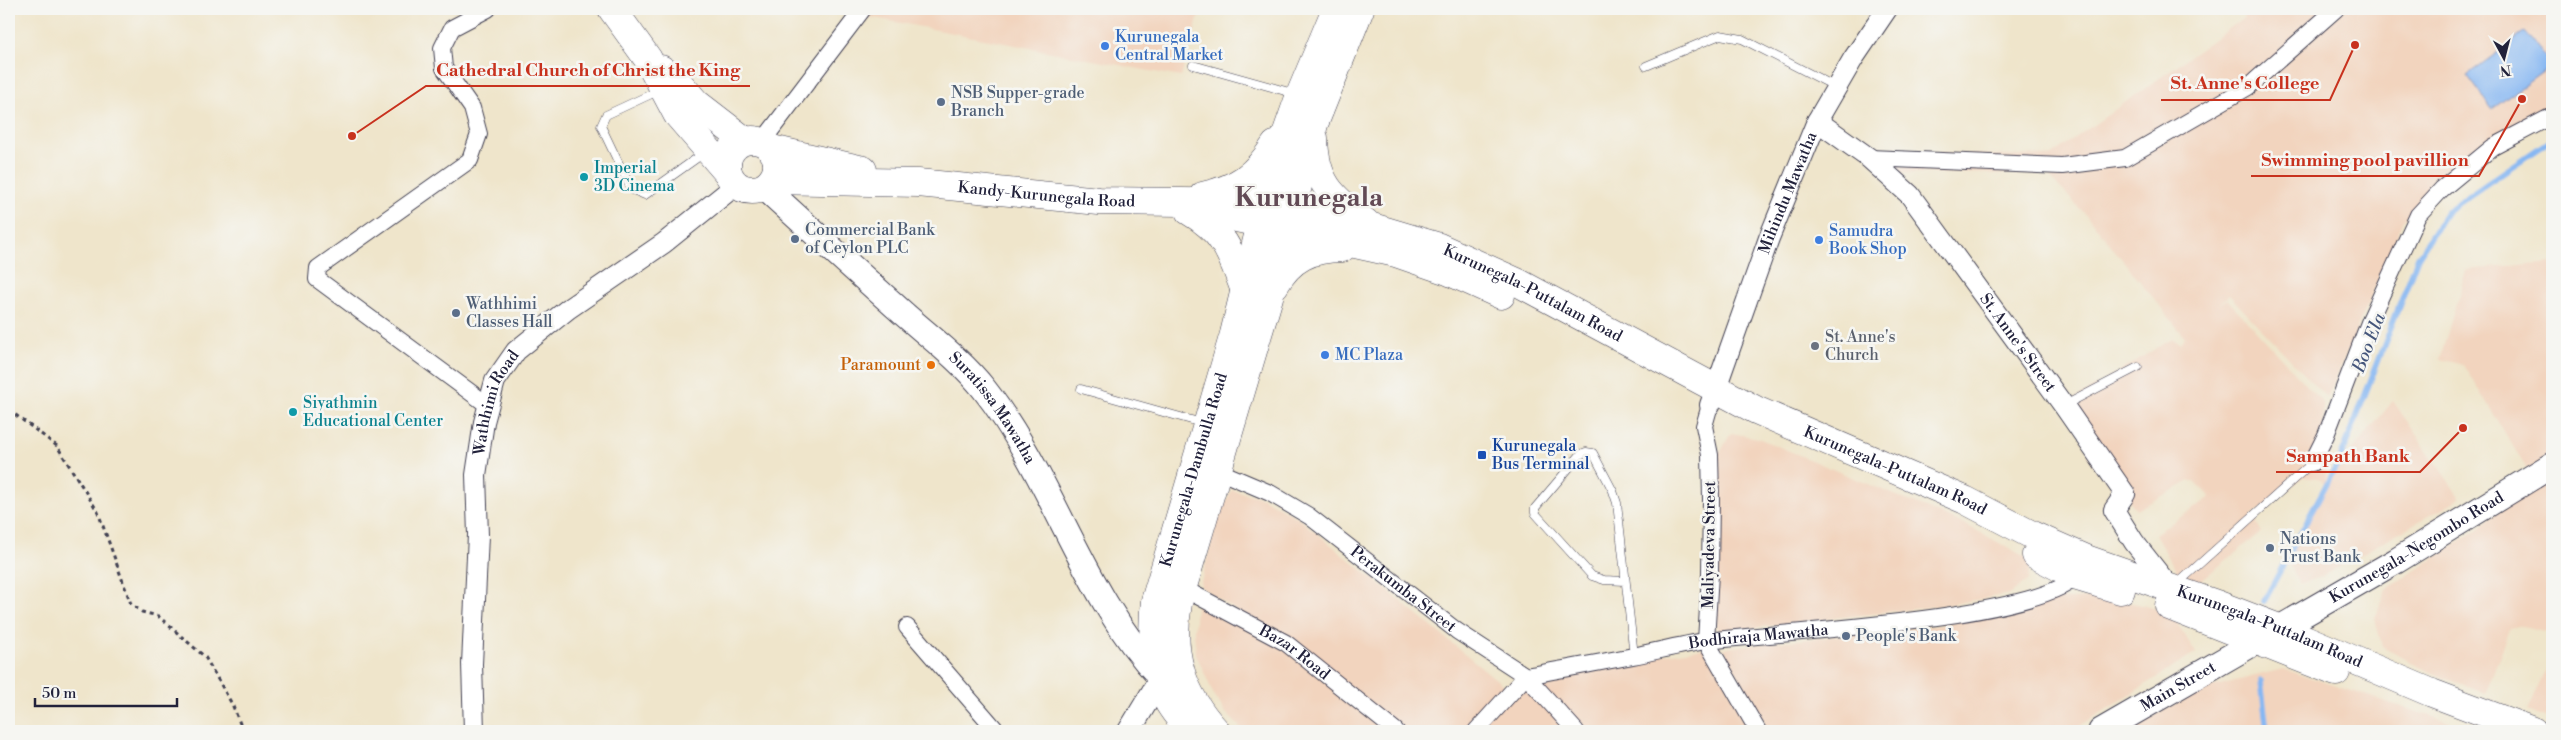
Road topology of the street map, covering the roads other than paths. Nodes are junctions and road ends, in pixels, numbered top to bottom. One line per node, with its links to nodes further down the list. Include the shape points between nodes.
1 (488, 9): 30 (street, via 452,28 442,48 444,68 472,108 479,134 470,160 318,268 317,280)
2 (612, 9): 8 (highway, Kandy-Kurunegala Road)
3 (1336, 9): 13 (highway)
4 (1360, 9): 16 (highway)
5 (1887, 9): 11 (street, Mihindu Mawatha)
6 (2336, 9): 19 (street, via 2248,87 2125,158 2062,166)
7 (858, 11): 17 (street)
8 (648, 59): 12 (highway, Kandy-Kurunegala Road); 17 (highway, Kandy-Kurunegala Road, via 676,80 696,103)
9 (1193, 65): 13 (lane)
10 (1646, 66): 11 (lane, via 1720,35 1742,39)
11 (1837, 87): 15 (street, Mihindu Mawatha)
12 (664, 88): 18 (highway, Kandy-Kurunegala Road, via 677,114); 18 (lane, via 606,115 602,120 601,126 631,189 645,195)
13 (1300, 95): 16 (highway)
14 (2552, 116): 33 (street, via 2493,147 2442,189 2418,215 2370,320)
15 (1817, 121): 19 (street, St. Anne's Street); 29 (street, Mihindu Mawatha, via 1769,238)
16 (1302, 122): 23 (highway, via 1250,176 1233,187); 24 (highway, Kurunegala-Dambulla Road); 25 (highway, via 1324,186)
17 (759, 144): 20 (highway, via 733,148 729,153 727,159); 21 (highway, Kandy-Kurunegala Road); 22 (highway, via 777,164)
18 (706, 151): 20 (highway, Kandy-Kurunegala Road)
19 (1869, 158): 31 (street, St. Anne's Street, via 1910,195)
20 (732, 179): 22 (highway, via 745,189); 30 (street, Wathhimi Road, via 664,243 568,309 516,350 495,382)
21 (918, 183): 22 (highway, Kandy-Kurunegala Road); 23 (highway, Kandy-Kurunegala Road, via 1099,201)
22 (768, 184): 45 (main road, Suratissa Mawatha, via 983,388 1016,437 1112,614)
23 (1174, 202): 24 (highway, Kandy-Kurunegala Road); 26 (highway, via 1215,229)
24 (1275, 217): 25 (highway, Kurunegala-Puttalam Road); 26 (highway, Kurunegala-Dambulla Road)
25 (1371, 237): 26 (highway, via 1304,254 1293,260); 29 (highway, Kurunegala-Puttalam Road, via 1396,253 1478,284)
26 (1257, 294): 32 (highway, Kurunegala-Dambulla Road); 35 (highway, Kurunegala-Dambulla Road)
27 (2138, 367): 31 (lane)
28 (1081, 388): 32 (lane)
29 (1714, 397): 36 (highway, Kurunegala-Puttalam Road, via 1780,440); 42 (street, Maliyadeva Street, via 1704,426 1710,456 1711,499)
30 (488, 406): 46 (street, Wathhimi Road, via 476,475 478,535 472,664)
31 (2064, 406): 39 (street, St. Anne's Street, via 2125,494 2114,510)
32 (1206, 424): 35 (highway, Kurunegala-Dambulla Road)
33 (2312, 463): 39 (lane)
34 (2552, 465): 41 (main road, Kurunegala-Negombo Road, via 2467,519)
35 (1206, 466): 38 (highway, Kurunegala-Dambulla Road); 44 (street, Perakumba Street, via 1270,493 1309,516 1457,631)
36 (2083, 569): 39 (highway, Kurunegala-Puttalam Road); 42 (street, Bodhiraja Mawatha, via 2072,583 2038,596 1986,609)
37 (1625, 581): 37 (lane, via 1615,497 1593,453 1586,452 1535,508 1535,513 1592,576); 43 (lane)
38 (1172, 583): 45 (highway, Kurunegala-Dambulla Road, via 1155,601 1153,625); 50 (highway, Kurunegala-Dambulla Road, via 1178,668 1202,716); 51 (street, Bazar Road, via 1286,643)
39 (2166, 596): 41 (highway, Kurunegala-Puttalam Road)
40 (907, 627): 47 (street)
41 (2268, 635): 55 (main road, Main Street); 56 (highway, Kurunegala-Puttalam Road); 57 (highway, Kurunegala-Puttalam Road)
42 (1706, 641): 43 (street, Bodhiraja Mawatha); 54 (street)
43 (1634, 656): 44 (street, Bodhiraja Mawatha)
44 (1526, 676): 52 (street); 53 (street, Perakumba Street)
45 (1161, 678): 48 (main road); 49 (highway, Kurunegala-Dambulla Road, via 1169,702)
46 (474, 731)
47 (997, 731)
48 (1129, 731)
49 (1190, 731)
50 (1216, 731)
51 (1396, 731)
52 (1476, 731)
53 (1576, 731)
54 (1758, 731)
55 (2101, 731)
56 (2490, 731)
57 (2533, 731)

